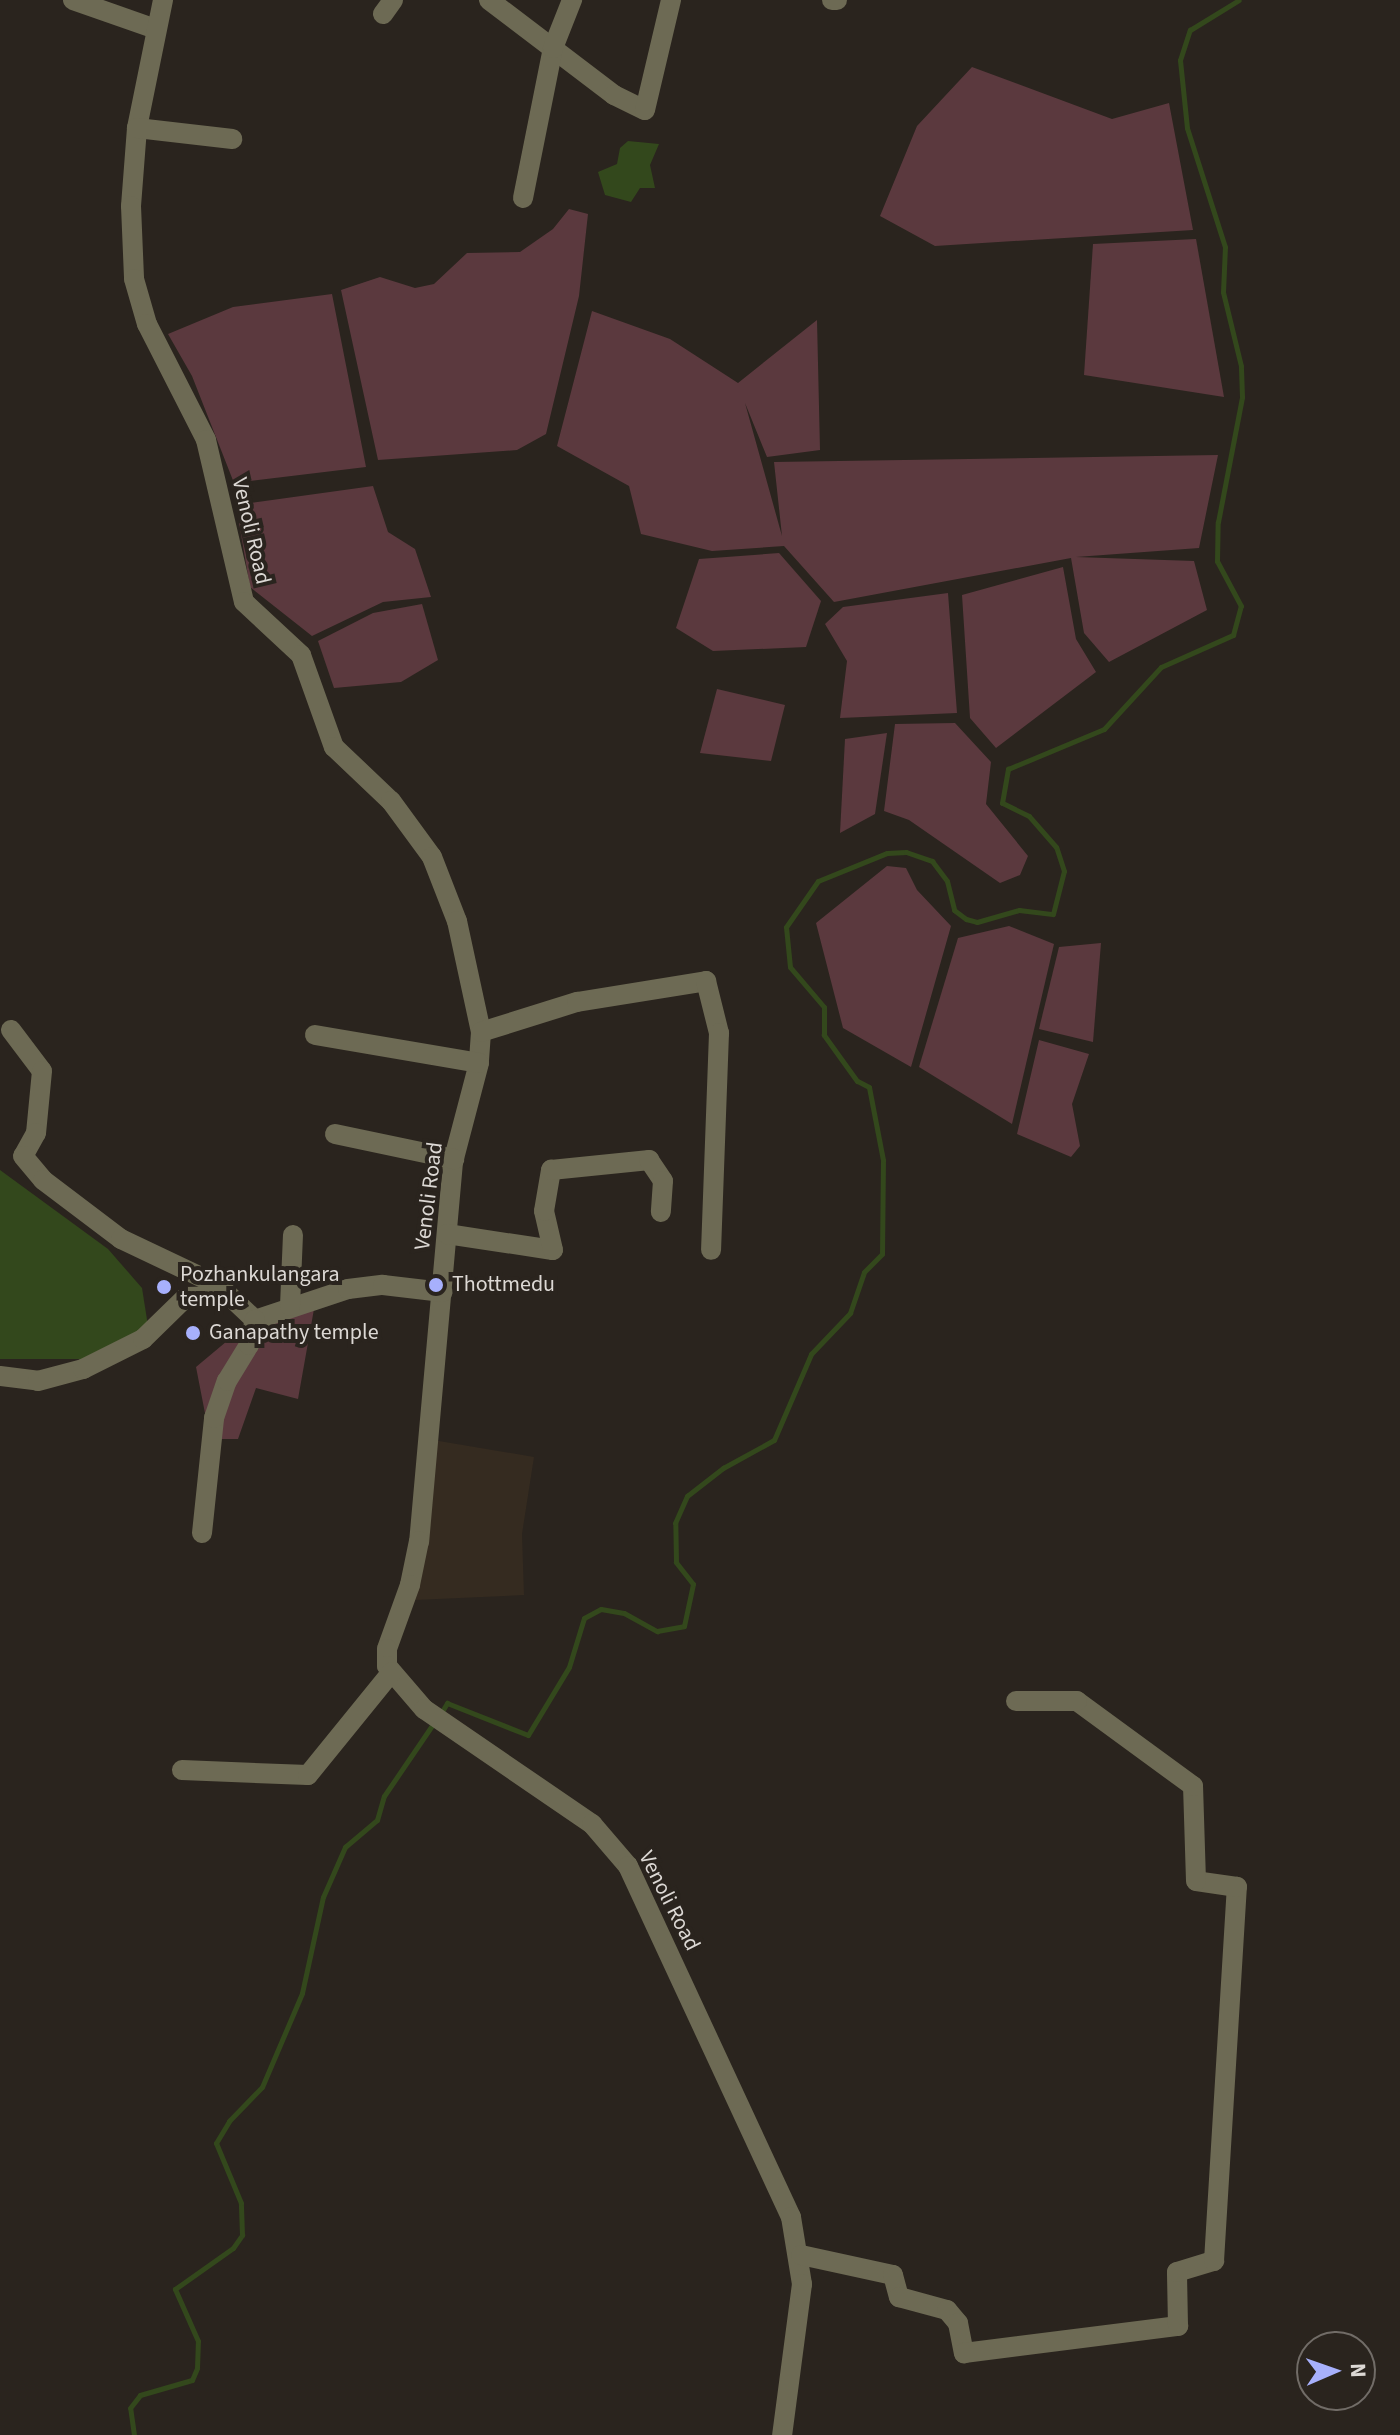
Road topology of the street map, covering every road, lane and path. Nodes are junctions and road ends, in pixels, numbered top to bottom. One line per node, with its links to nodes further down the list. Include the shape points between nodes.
1 (73, 0): 6 (street)
2 (163, 0): 6 (street, Venoli Road)
3 (489, 0): 7 (street)
4 (572, 0): 7 (street)
5 (671, 0): 7 (street, via 645,110 614,95)
6 (156, 29): 8 (street, Venoli Road)
7 (553, 48): 10 (street)
8 (137, 128): 9 (street); 12 (street, Venoli Road, via 131,206 134,279 147,324 206,440 237,584 244,602 301,655 321,723 334,747 391,801 432,857 457,921)
9 (232, 139)
10 (523, 198)
11 (11, 1030): 21 (street, via 42,1071 36,1133 23,1156 43,1180 121,1239)
12 (481, 1032): 14 (street, Venoli Road); 20 (street, via 577,1002 706,981 719,1033)
13 (315, 1035): 14 (street)
14 (479, 1063): 16 (street, Venoli Road)
15 (335, 1134): 16 (street)
16 (454, 1159): 18 (street, Venoli Road)
17 (661, 1212): 18 (street, via 663,1181 649,1160 551,1170 544,1211 553,1250)
18 (447, 1234): 22 (street, Venoli Road)
19 (293, 1235): 25 (street)
20 (711, 1250)
21 (193, 1274): 23 (street, via 218,1285); 24 (street)
22 (443, 1292): 25 (street, via 383,1285); 29 (street, Venoli Road, via 419,1541 387,1649)
23 (226, 1296): 24 (street); 26 (street)
24 (186, 1297): 27 (street, via 143,1339 83,1369 38,1381)
25 (290, 1306): 26 (street)
26 (255, 1320): 28 (street, via 249,1345 227,1381 214,1418)
27 (0, 1376)
28 (202, 1533)
29 (391, 1673): 31 (street, via 308,1775); 32 (street, Venoli Road, via 424,1709 592,1824 628,1866 767,2164)
30 (1016, 1701): 32 (street, via 1077,1701 1193,1786 1196,1881 1237,1887 1214,2261 1177,2272 1178,2326 964,2353 958,2323 947,2310 899,2297 893,2275)
31 (182, 1770)
32 (801, 2255): 33 (street, Venoli Road, via 793,2370)
33 (782, 2435)

